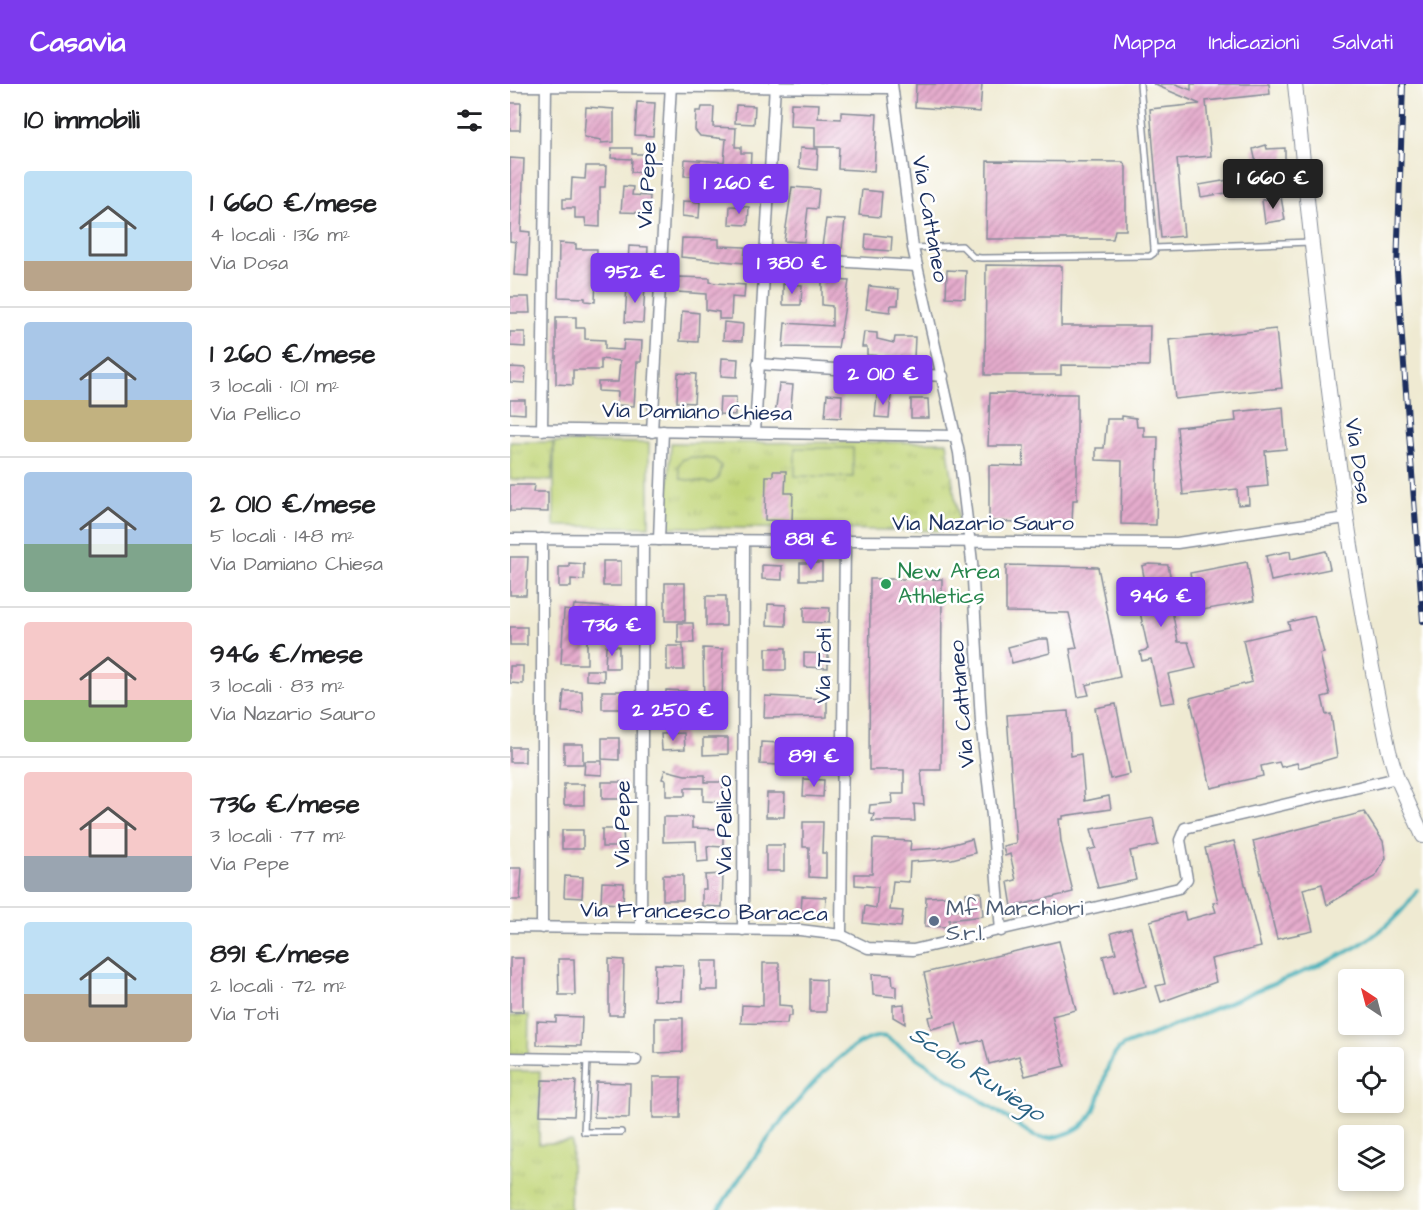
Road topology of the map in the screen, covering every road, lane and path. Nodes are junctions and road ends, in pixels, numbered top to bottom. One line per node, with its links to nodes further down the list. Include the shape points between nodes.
1 (1140, 84): 10 (lane)
2 (1295, 84): 8 (street, Via Dosa)
3 (546, 85): 4 (street); 5 (street); 16 (street)
4 (671, 85): 6 (street); 17 (street, Via Pepe)
5 (510, 86)
6 (775, 86): 7 (street); 11 (street)
7 (892, 86): 9 (street, Via Cattaneo)
8 (1311, 242): 10 (lane); 20 (street, Via Dosa, via 1323,363)
9 (913, 248): 10 (lane, via 962,246 973,257 981,258 1150,256); 12 (street, Via Cattaneo)
10 (1154, 248)
11 (764, 257): 12 (street); 13 (street)
12 (917, 266): 14 (street, Via Cattaneo)
13 (758, 364): 14 (street); 18 (street)
14 (943, 376): 19 (street, Via Cattaneo)
15 (510, 429): 16 (street, Via Damiano Chiesa)
16 (542, 430): 17 (street, Via Damiano Chiesa)
17 (657, 432): 18 (street, Via Damiano Chiesa); 24 (street, Via Pepe)
18 (754, 432): 19 (street, Via Damiano Chiesa)
19 (956, 436): 27 (street, Via Cattaneo)
20 (1346, 518): 27 (street, Via Nazario Sauro, via 1177,543); 28 (street, Via Dosa, via 1381,713)
21 (510, 539): 22 (street, Via Nazario Sauro)
22 (542, 539): 23 (street, Via Nazario Sauro); 31 (street)
23 (643, 540): 24 (street, Via Nazario Sauro); 32 (street, Via Pepe)
24 (658, 540): 25 (street, Via Nazario Sauro)
25 (744, 541): 26 (street, Via Nazario Sauro); 33 (street, Via Pellico)
26 (845, 541): 27 (street, Via Nazario Sauro); 35 (street, Via Toti)
27 (969, 543): 34 (street, Via Cattaneo)
28 (1397, 778): 29 (street, Via Dosa); 34 (street, Via Francesco Baracca, via 1185,828 1180,840 1187,879 1179,888)
29 (1423, 836)
30 (510, 927): 31 (street, Via Francesco Baracca)
31 (542, 928): 32 (street, Via Francesco Baracca)
32 (641, 928): 33 (street, Via Francesco Baracca)
33 (743, 930): 35 (street, Via Francesco Baracca)
34 (1001, 931): 35 (street, Via Francesco Baracca, via 913,950 868,948)
35 (841, 935)
36 (510, 1058): 37 (street)
37 (587, 1059): 38 (street); 39 (lane, via 585,1132)
38 (636, 1060)
39 (621, 1132)

